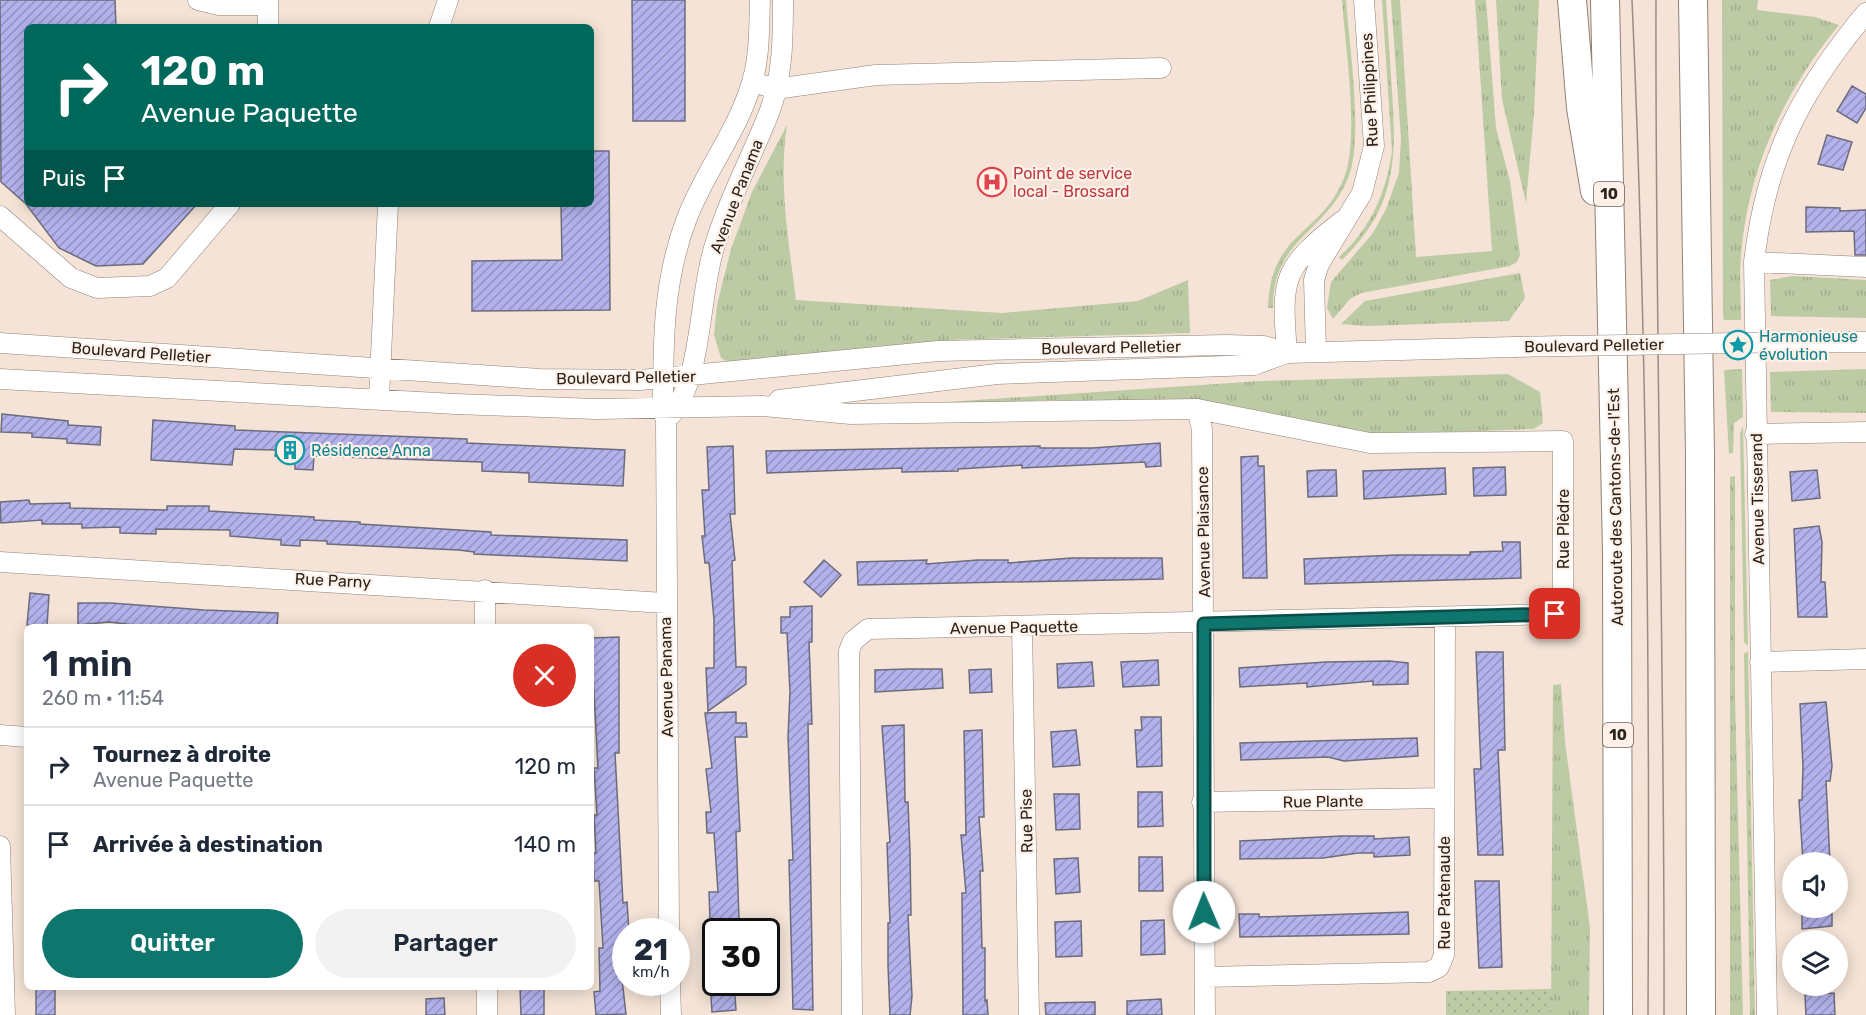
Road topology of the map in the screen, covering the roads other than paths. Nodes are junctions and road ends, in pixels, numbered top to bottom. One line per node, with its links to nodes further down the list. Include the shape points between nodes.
1 (198, 0): 9 (street, via 219,5)
2 (448, 0): 12 (street)
3 (760, 0): 14 (street, Avenue Panama)
4 (783, 0): 15 (street, Avenue Panama, via 783,49)
5 (1364, 0): 18 (street, Rue Philippines, via 1374,146 1369,172)
6 (1572, 0): 22 (highway, via 1581,108)
7 (1605, 0): 22 (highway, Autoroute des Cantons-de-l'Est / 10)
8 (1693, 0): 64 (highway, via 1700,432)
9 (268, 2): 11 (street)
10 (1866, 12): 20 (street, Avenue Tisserand, via 1816,78 1789,125 1764,199)
11 (268, 24)
12 (440, 24)
13 (1161, 68): 15 (street, via 876,75)
14 (752, 82): 15 (street); 30 (street, Avenue Panama, via 680,237 666,295)
15 (775, 89): 28 (street, Avenue Panama, via 713,250)
16 (227, 207): 19 (street, via 167,278 150,286 98,288 71,278)
17 (388, 207): 27 (street)
18 (1353, 212): 25 (street, Rue Philippines, via 1319,264 1314,280); 26 (street, via 1311,245 1290,273 1284,300)
19 (0, 216)
20 (1754, 262): 21 (street); 36 (street, Avenue Tisserand)
21 (1866, 267)
22 (1610, 282): 63 (highway, Autoroute des Cantons-de-l'Est / 10, via 1617,550)
23 (1866, 342): 25 (street, Boulevard Pelletier, bridge)
24 (0, 343): 27 (street, Boulevard Pelletier)
25 (1317, 352): 26 (street, Boulevard Pelletier)
26 (1287, 353): 28 (street, Boulevard Pelletier, via 1264,346 1226,345 938,351); 32 (street, Boulevard Pelletier, via 1254,364 997,374)
27 (381, 369): 30 (street, Boulevard Pelletier, via 540,379); 31 (street)
28 (689, 378): 30 (street, Boulevard Pelletier); 34 (street, Avenue Panama)
29 (0, 379): 31 (street, Boulevard Pelletier)
30 (663, 379): 34 (street, Avenue Panama)
31 (379, 399): 34 (street, Boulevard Pelletier)
32 (741, 406): 33 (street, Boulevard Pelletier, via 851,414); 34 (street, Boulevard Pelletier)
33 (1197, 409): 37 (street, Boulevard Pelletier, via 1370,443); 44 (street, Avenue Plaisance, via 1202,429)
34 (669, 412): 40 (street, Avenue Panama)
35 (1866, 432): 36 (street)
36 (1755, 434): 47 (street, Avenue Tisserand)
37 (1563, 441): 41 (street, Rue Plèdre, via 1563,600)
38 (0, 562): 39 (street, Rue Parny)
39 (485, 590): 40 (street, Rue Parny); 43 (street)
40 (665, 603): 53 (street, Avenue Panama)
41 (1555, 614): 42 (street, Avenue Paquette)
42 (1445, 618): 44 (street, Avenue Paquette); 50 (street, Rue Patenaude)
43 (485, 624)
44 (1204, 624): 45 (street, Avenue Paquette); 51 (street, Avenue Plaisance)
45 (1022, 628): 60 (street, Avenue Paquette, via 868,629 853,641 849,651); 61 (street, Rue Pise)
46 (1866, 659): 47 (street)
47 (1760, 662): 65 (street, Avenue Tisserand)
48 (0, 735): 49 (street)
49 (24, 736)
50 (1444, 798): 51 (street, Rue Plante); 54 (street, Rue Patenaude, via 1444,955 1439,967 1429,972)
51 (1202, 802): 54 (street, Avenue Plaisance)
52 (0, 846): 57 (street)
53 (669, 918)
54 (1205, 977): 62 (street, Avenue Plaisance)
55 (487, 990): 58 (street)
56 (670, 996): 59 (street)
57 (5, 1015)
58 (487, 1015)
59 (670, 1015)
60 (852, 1015)
61 (1029, 1015)
62 (1205, 1015)
63 (1618, 1015)
64 (1701, 1015)
65 (1767, 1015)

